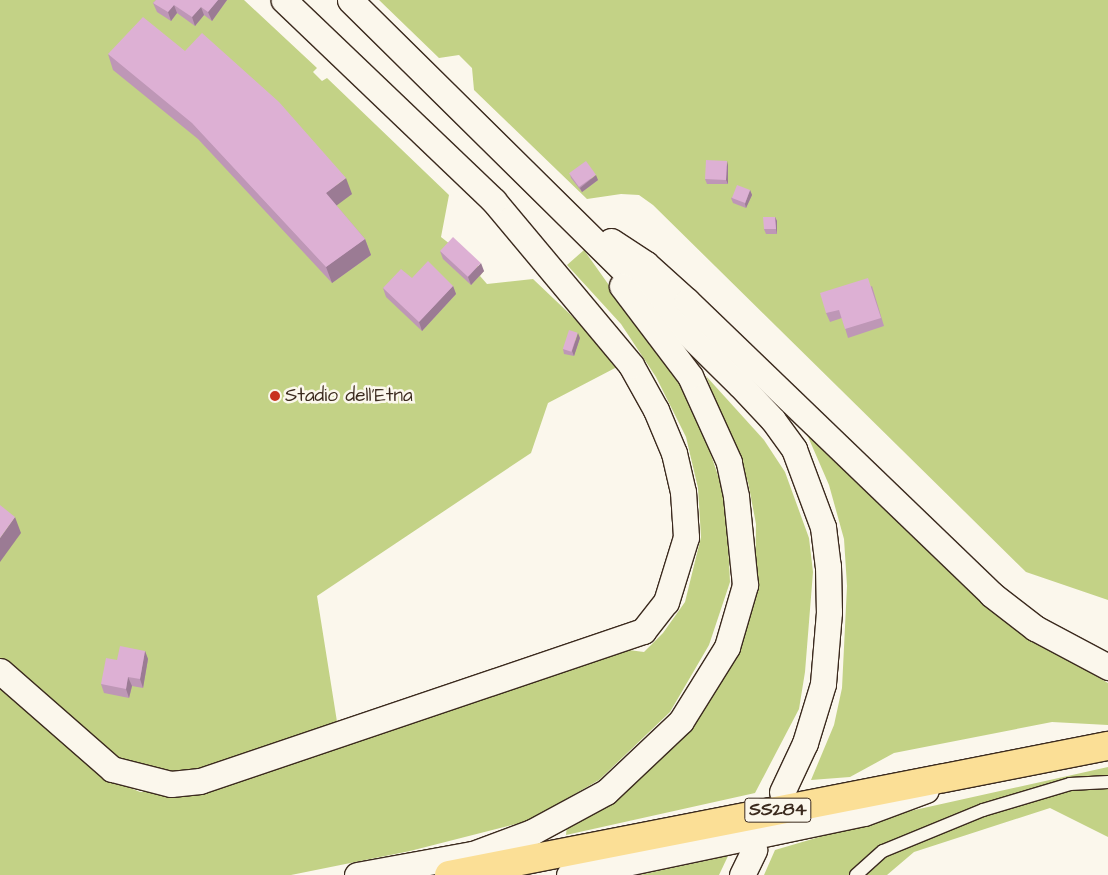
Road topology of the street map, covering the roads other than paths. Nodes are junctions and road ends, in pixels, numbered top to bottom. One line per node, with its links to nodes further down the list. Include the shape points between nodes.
1 (284, 0): 5 (street, via 494,201 631,365 656,410 674,453 683,492 686,537 666,602 642,631 200,781 170,784 112,769)
2 (350, 0): 3 (street)
3 (564, 208): 4 (street, via 646,264 991,594 1035,628); 9 (street, via 773,420 794,449 809,486 823,527 828,566 829,612 823,684 805,743); 11 (street, via 690,376 729,462 736,496 745,585 727,647 681,721 606,792 532,832 474,854)
4 (1108, 668)
5 (0, 671)
6 (1108, 746): 7 (main road, SS284)
7 (978, 771): 12 (main road, SS284); 13 (street, via 864,813)
8 (1108, 782): 15 (lane, via 1070,784 983,810 883,851)
9 (782, 792)
10 (754, 850): 14 (street)
11 (357, 875)
12 (449, 875)
13 (569, 875)
14 (742, 875)
15 (856, 875)

